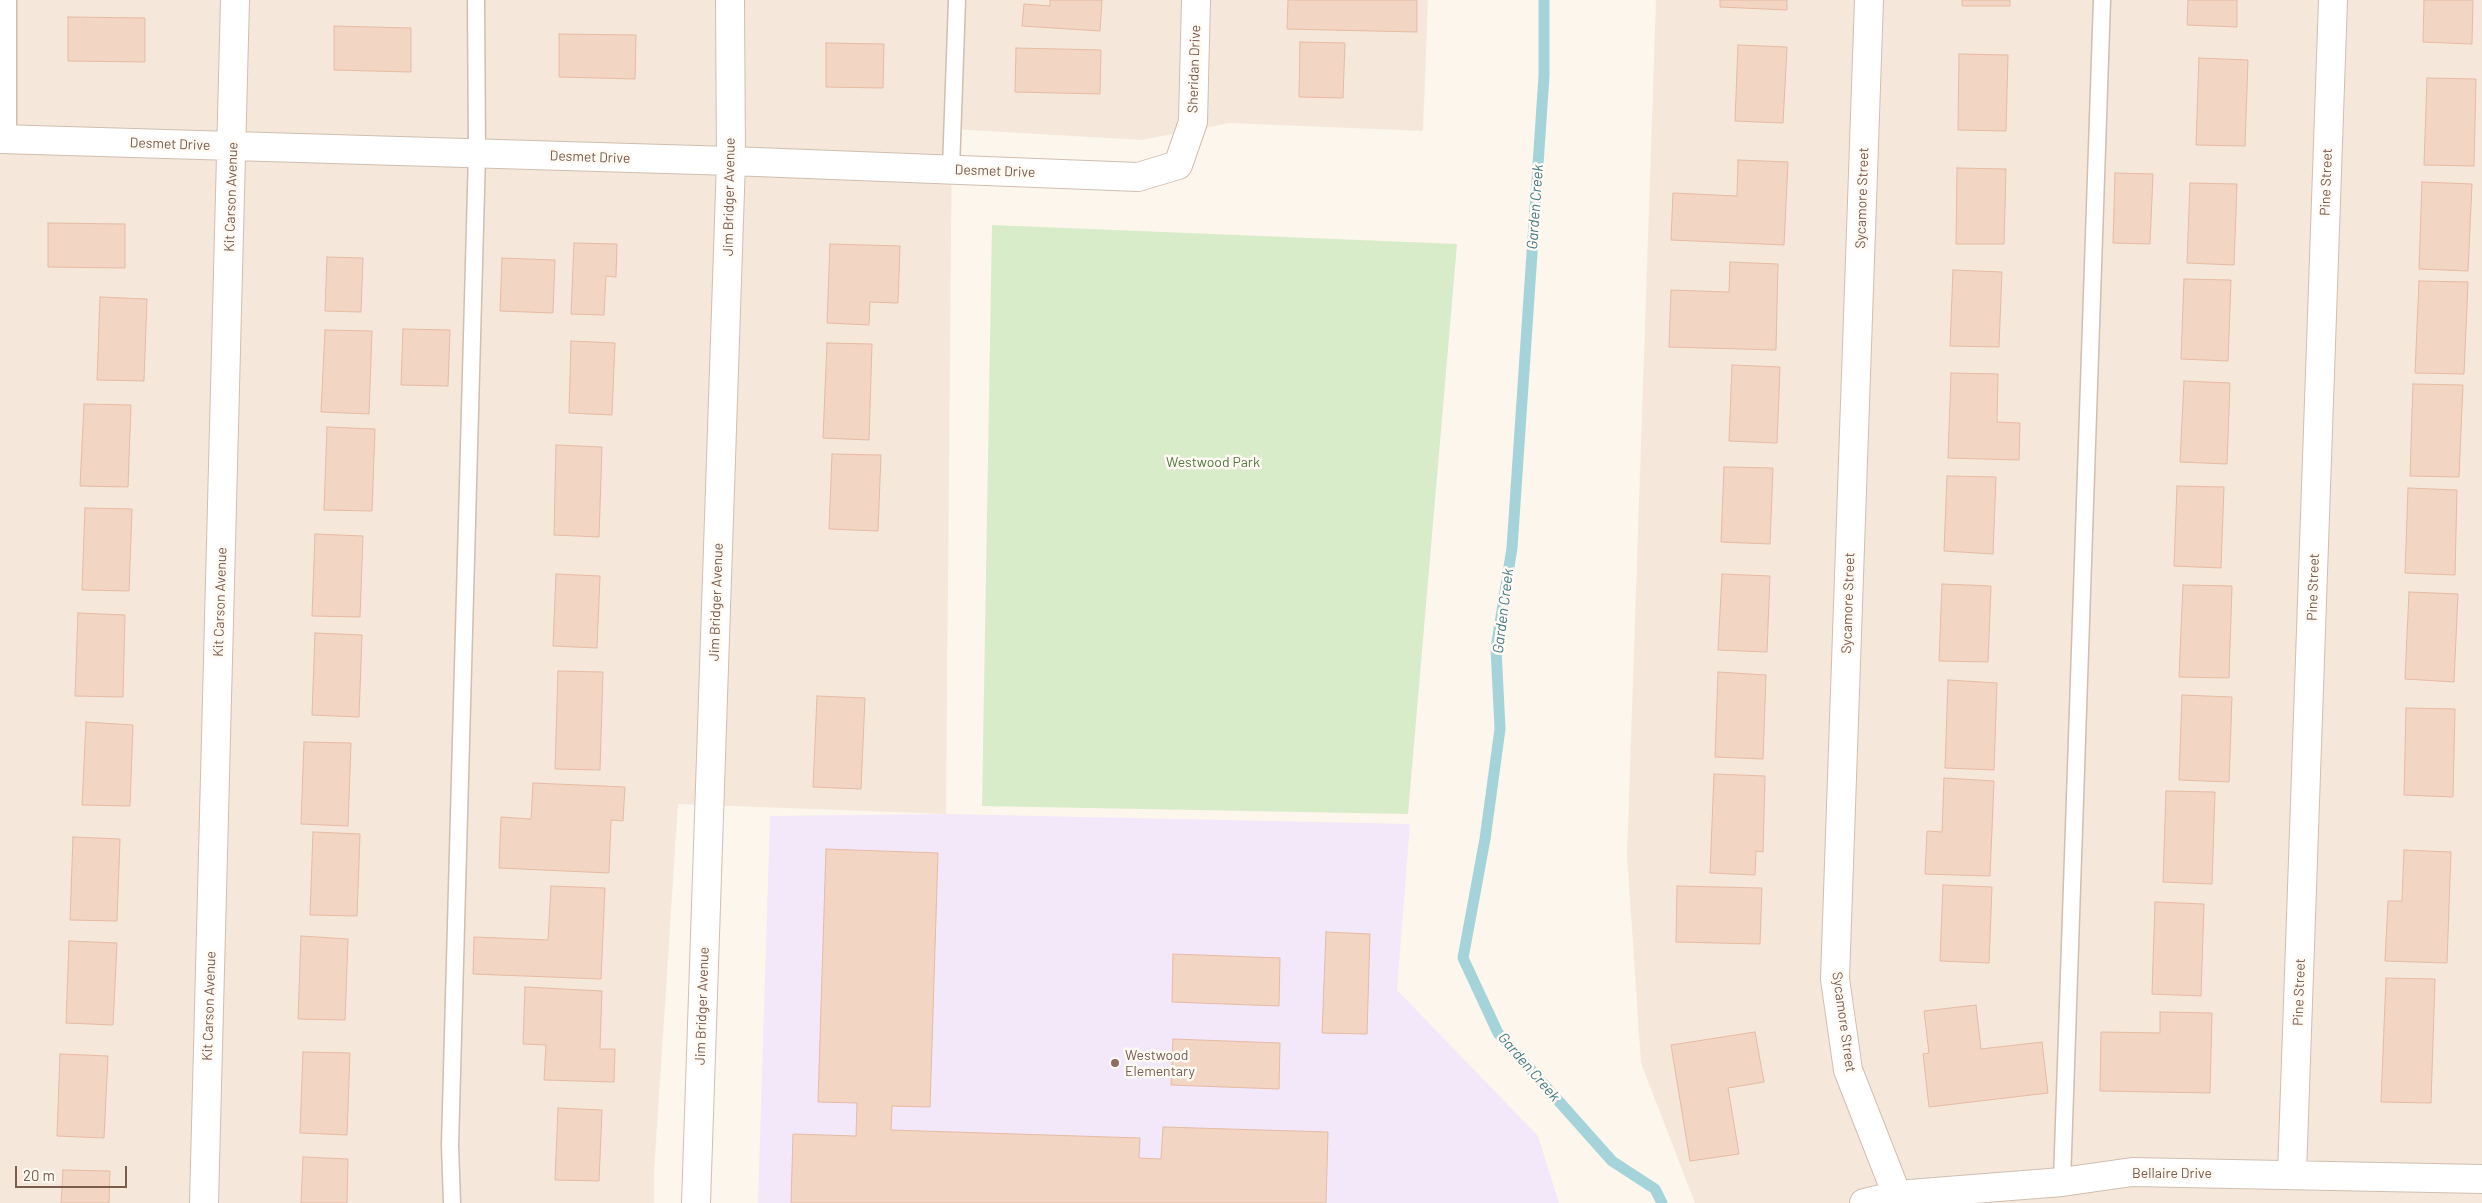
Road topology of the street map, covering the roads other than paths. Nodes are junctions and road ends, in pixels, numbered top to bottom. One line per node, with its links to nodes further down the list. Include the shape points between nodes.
1 (8, 0): 10 (lane)
2 (235, 0): 11 (street, Kit Carson Avenue)
3 (476, 0): 12 (lane)
4 (730, 0): 13 (street, Jim Bridger Avenue)
5 (957, 0): 15 (lane)
6 (1196, 0): 14 (street, Sheridan Drive, via 1193,122)
7 (1869, 0): 19 (street, Sycamore Street, via 1835,979 1848,1070)
8 (2102, 0): 18 (lane)
9 (2333, 0): 16 (street, Pine Street)
10 (4, 139): 11 (street, Desmet Drive)
11 (232, 146): 12 (street, Desmet Drive); 20 (street, Kit Carson Avenue)
12 (477, 154): 13 (street, Desmet Drive); 21 (lane, via 450,1145)
13 (731, 161): 15 (street, Desmet Drive); 22 (street, Jim Bridger Avenue)
14 (1178, 166): 15 (street, Desmet Drive, via 1138,177)
15 (950, 169)
16 (2292, 1174): 17 (street, Bellaire Drive); 18 (street, Bellaire Drive, via 2132,1172)
17 (2482, 1179)
18 (2062, 1182): 19 (street, Bellaire Drive)
19 (1900, 1199): 23 (street, Bellaire Drive)
20 (204, 1203)
21 (452, 1203)
22 (696, 1203)
23 (1864, 1203)

